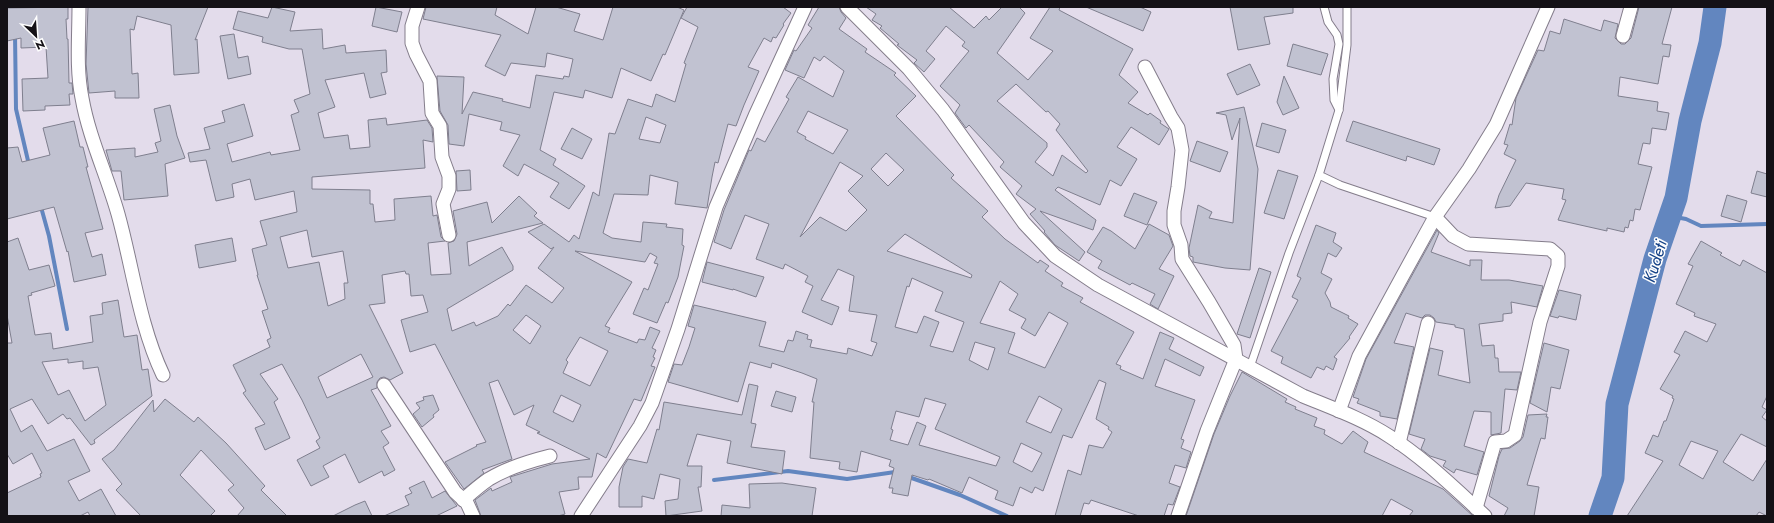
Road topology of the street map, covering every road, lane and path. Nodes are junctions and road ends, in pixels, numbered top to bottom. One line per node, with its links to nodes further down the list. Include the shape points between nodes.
1 (79, 7): 18 (street, via 81,98 118,213 136,295 151,345)
2 (418, 7): 14 (street, via 412,26 412,42 430,81 432,113 440,126 442,157 448,176 449,189 443,204)
3 (805, 7): 26 (street, via 716,207 652,403 640,426)
4 (847, 7): 16 (street, via 909,69 1024,223 1055,256 1098,285)
5 (1324, 7): 11 (lane, via 1339,44 1333,79 1334,100)
6 (1347, 7): 11 (lane, via 1347,45)
7 (1548, 7): 13 (street, via 1496,125 1470,169)
8 (1631, 7): 9 (street)
9 (1623, 36)
10 (1145, 67): 16 (street, via 1178,128 1182,150 1174,225 1182,245 1182,260 1234,345)
11 (1339, 110): 12 (lane)
12 (1319, 176): 13 (lane); 17 (lane, via 1289,253)
13 (1435, 217): 20 (street, via 1359,356); 24 (street, via 1453,236 1468,244 1550,249 1558,256 1558,266 1540,322 1515,435 1506,441 1496,442)
14 (449, 235)
15 (1428, 323): 21 (street)
16 (1236, 359): 17 (street); 27 (street, via 1207,431)
17 (1250, 367): 20 (street, via 1303,396)
18 (164, 375)
19 (384, 384): 23 (street, via 455,492)
20 (1339, 411): 21 (street)
21 (1399, 442): 24 (street)
22 (550, 456): 23 (street, via 536,459 488,479)
23 (463, 500): 25 (street)
24 (1481, 512)
25 (473, 516)
26 (581, 516)
27 (1178, 516)

